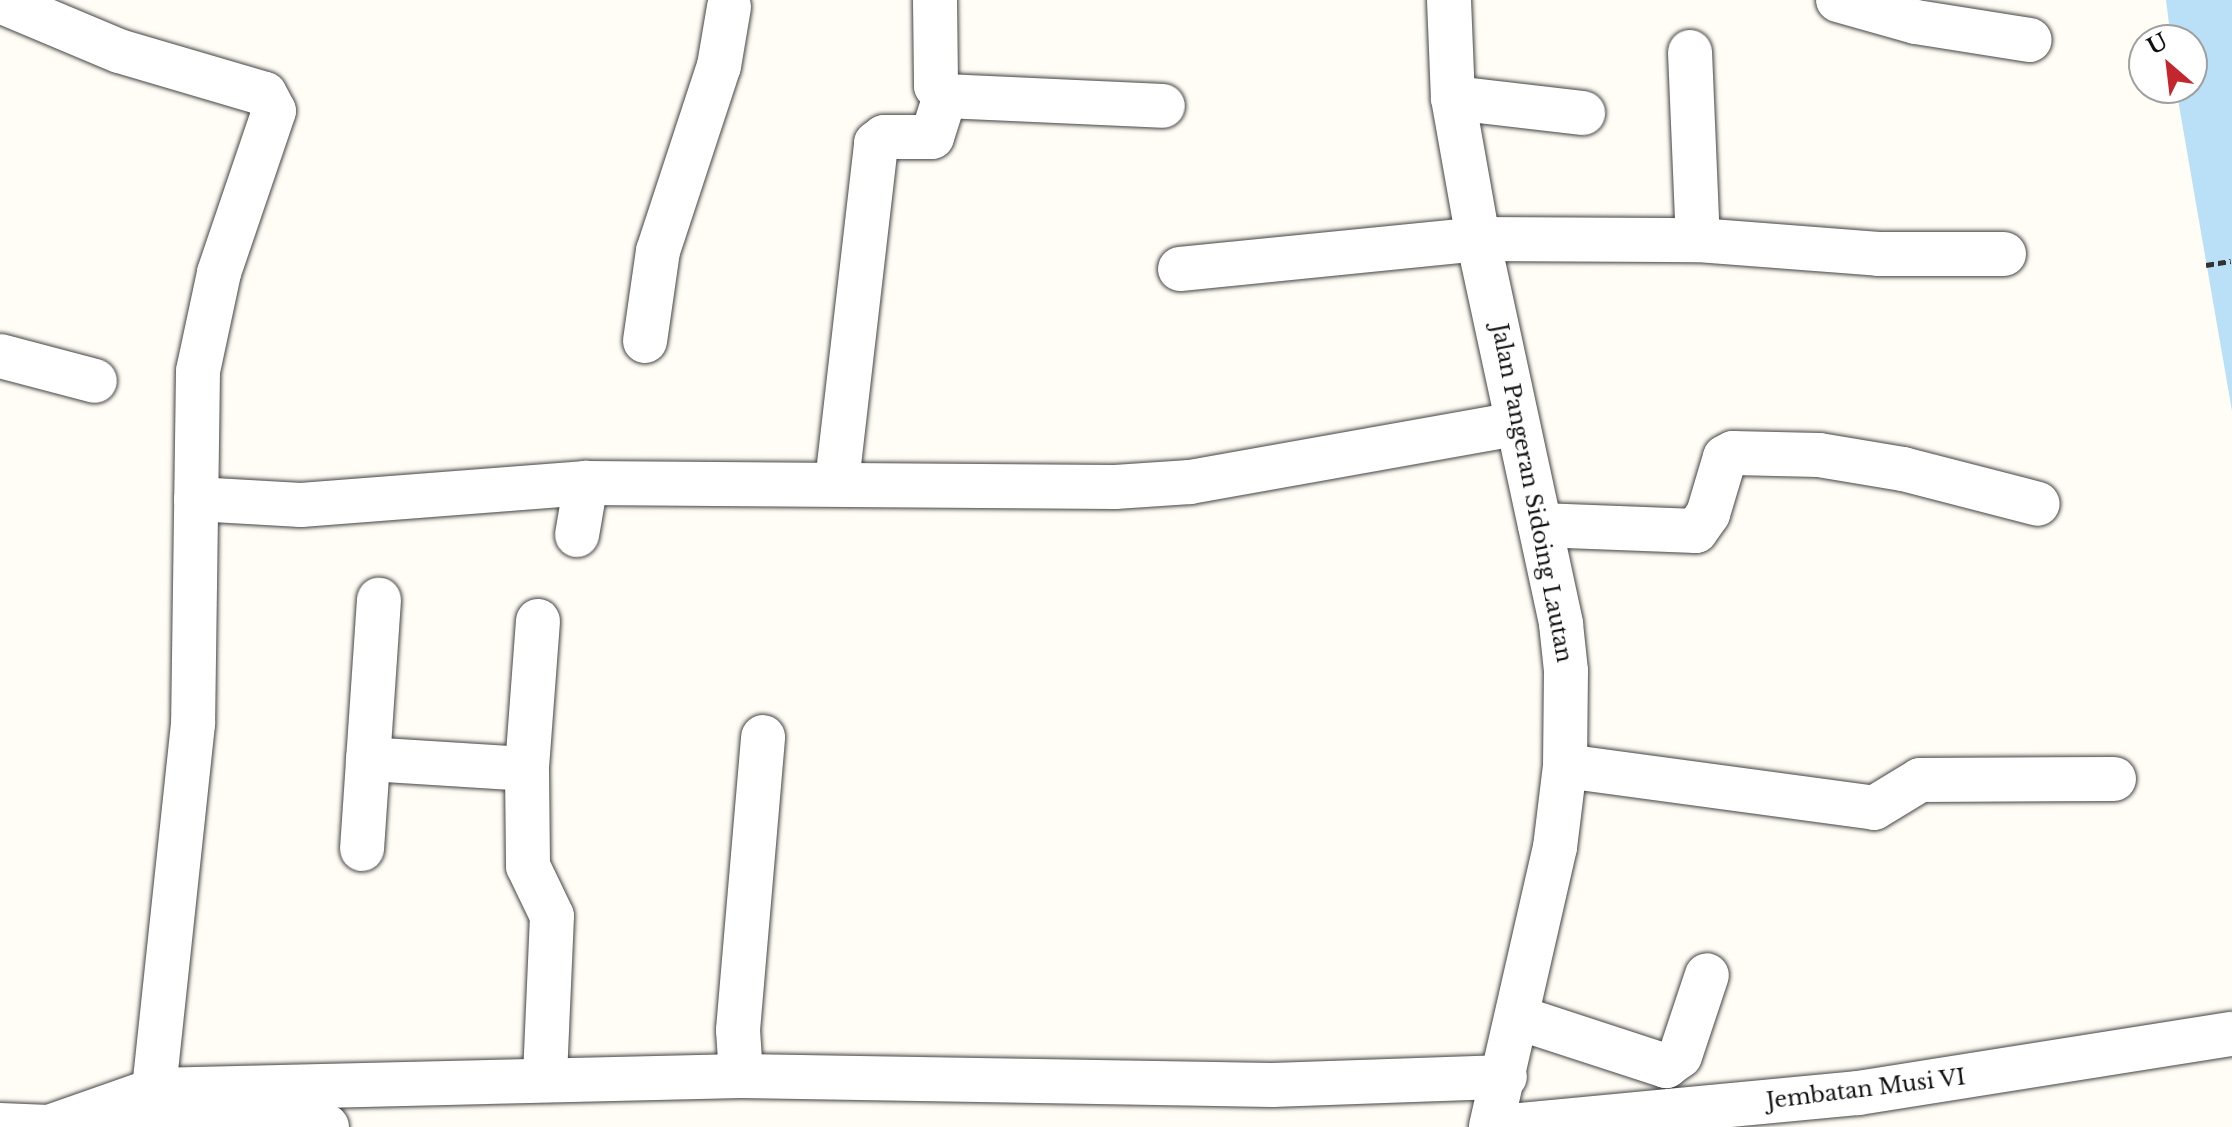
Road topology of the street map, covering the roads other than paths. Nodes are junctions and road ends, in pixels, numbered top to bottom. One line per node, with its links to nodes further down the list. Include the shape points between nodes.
1 (935, 0): 8 (street, via 936,86)
2 (1449, 0): 9 (street, Jalan Pangeran Sidoing Lautan)
3 (1838, 0): 6 (street, via 1916,22)
4 (0, 1): 22 (street, via 119,51 265,94 273,106 274,119 206,323 198,371)
5 (721, 2): 16 (street, via 719,66 658,251)
6 (2030, 40)
7 (1690, 52): 13 (street)
8 (945, 96): 10 (street); 20 (street, via 932,137 884,137 876,143)
9 (1453, 98): 11 (street); 12 (street, Jalan Pangeran Sidoing Lautan)
10 (1163, 106)
11 (1583, 113)
12 (1478, 239): 13 (street); 15 (street); 19 (street, Jalan Pangeran Sidoing Lautan)
13 (1698, 240): 14 (street, via 1878,254)
14 (2004, 254)
15 (1180, 269)
16 (645, 341)
17 (0, 356): 18 (street)
18 (95, 381)
19 (1517, 424): 20 (street, via 1190,482 1115,487); 24 (street, Jalan Pangeran Sidoing Lautan)
20 (837, 482): 21 (street)
21 (586, 483): 22 (street, via 301,505); 25 (street)
22 (196, 499): 40 (street, via 193,724)
23 (2038, 504): 24 (street, via 1903,469 1819,455 1733,453 1725,457 1708,514 1696,531)
24 (1540, 525): 30 (street, Jalan Pangeran Sidoing Lautan, via 1563,640)
25 (577, 535)
26 (379, 600): 29 (street)
27 (538, 621): 31 (street)
28 (763, 737): 37 (street, via 738,1030)
29 (368, 759): 31 (street); 33 (street)
30 (1565, 766): 32 (street, via 1874,808 1920,780); 35 (street, Jalan Pangeran Sidoing Lautan, via 1555,847)
31 (527, 769): 39 (street, via 528,866 552,916)
32 (2114, 779)
33 (362, 849)
34 (1707, 975): 35 (street, via 1680,1056 1666,1066)
35 (1519, 1018): 38 (street, Jalan Pangeran Sidoing Lautan)
36 (2232, 1034): 45 (street, Jembatan Musi VI, via 1858,1093)
37 (741, 1076): 38 (street, via 1272,1085); 39 (street)
38 (1505, 1077): 44 (street, Jalan Pangeran Sidoing Lautan)
39 (545, 1078): 40 (street)
40 (154, 1090): 42 (street)
41 (0, 1125): 42 (street)
42 (49, 1127): 43 (street, via 145,1122)
43 (327, 1127)
44 (1491, 1127)
45 (1498, 1127)

